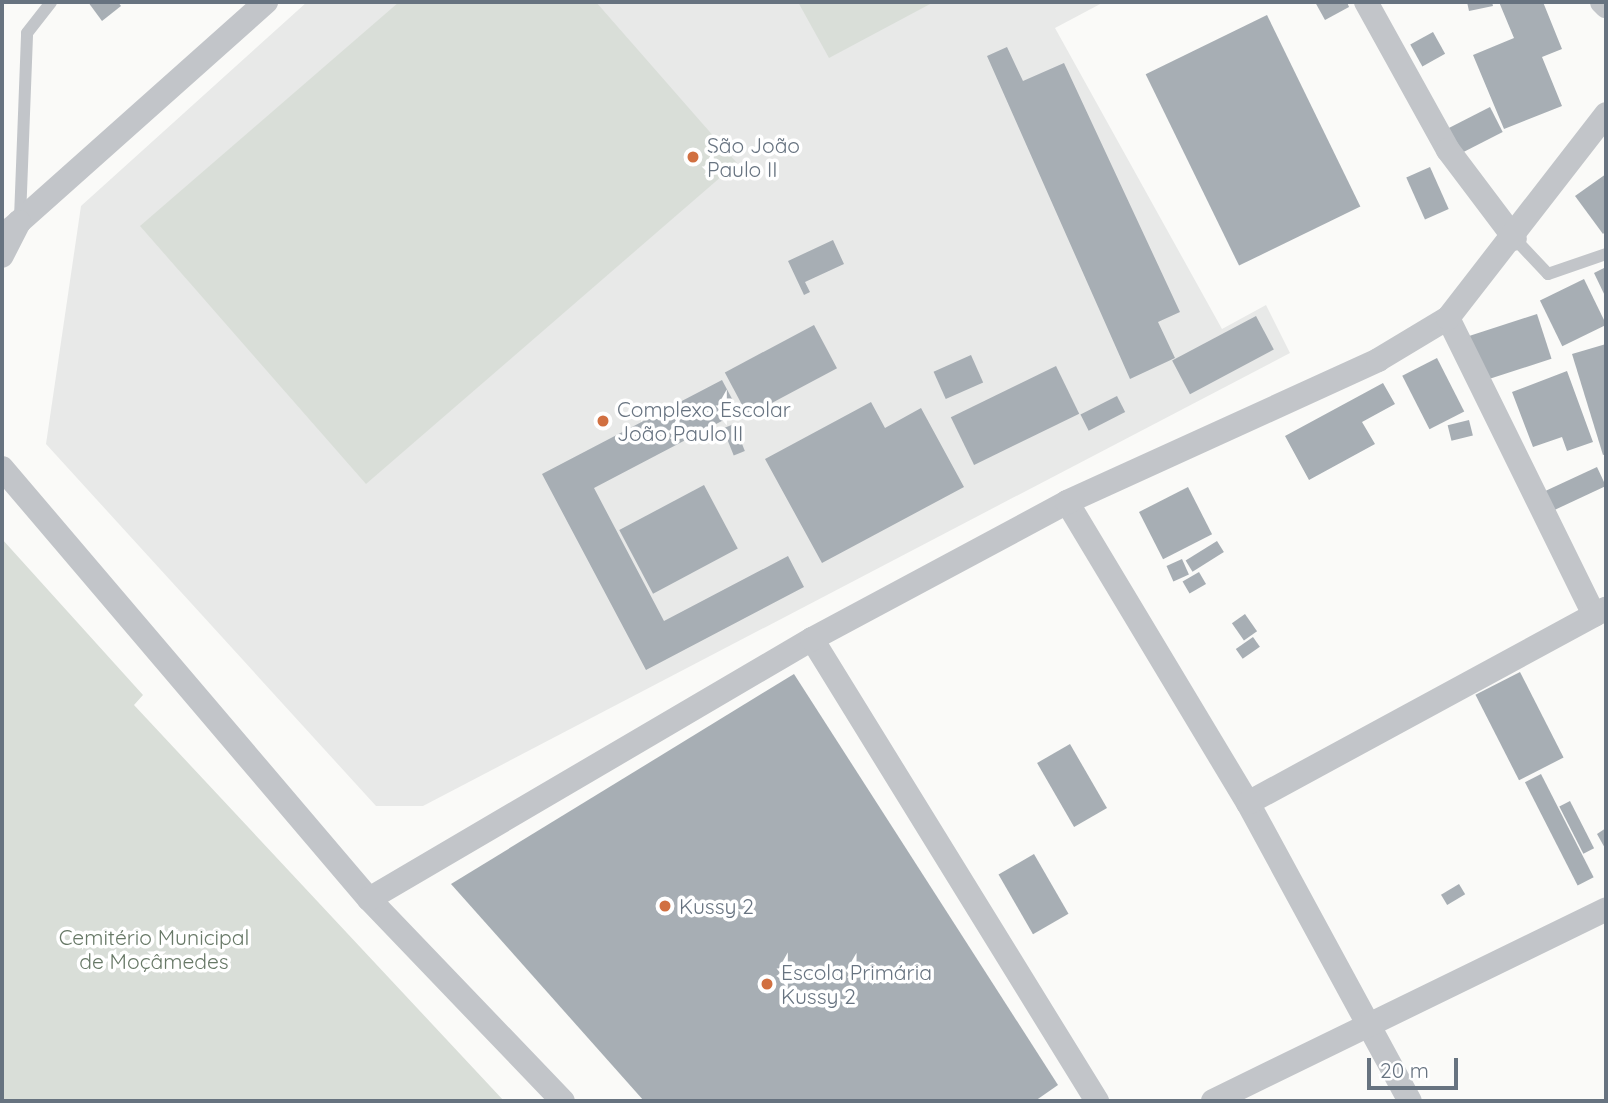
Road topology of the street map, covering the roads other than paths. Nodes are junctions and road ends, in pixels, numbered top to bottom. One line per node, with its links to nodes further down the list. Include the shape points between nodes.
1 (51, 2): 7 (lane, via 27,33)
2 (266, 2): 7 (street)
3 (1366, 2): 8 (street, via 1447,150)
4 (1602, 2): 5 (street)
5 (1606, 6)
6 (1606, 114): 8 (street)
7 (11, 229): 10 (street)
8 (1515, 239): 9 (lane, via 1548,274); 11 (street)
9 (1606, 254)
10 (2, 256)
11 (1448, 318): 13 (street, via 1378,360); 14 (street)
12 (2, 468): 17 (street)
13 (1067, 502): 15 (street); 16 (street)
14 (1600, 612): 16 (street)
15 (812, 639): 17 (street); 21 (street)
16 (1248, 803): 19 (street)
17 (369, 899): 20 (street)
18 (1606, 909): 19 (street)
19 (1372, 1029): 22 (street); 23 (street)
20 (563, 1101)
21 (1097, 1101)
22 (1213, 1101)
23 (1410, 1101)

